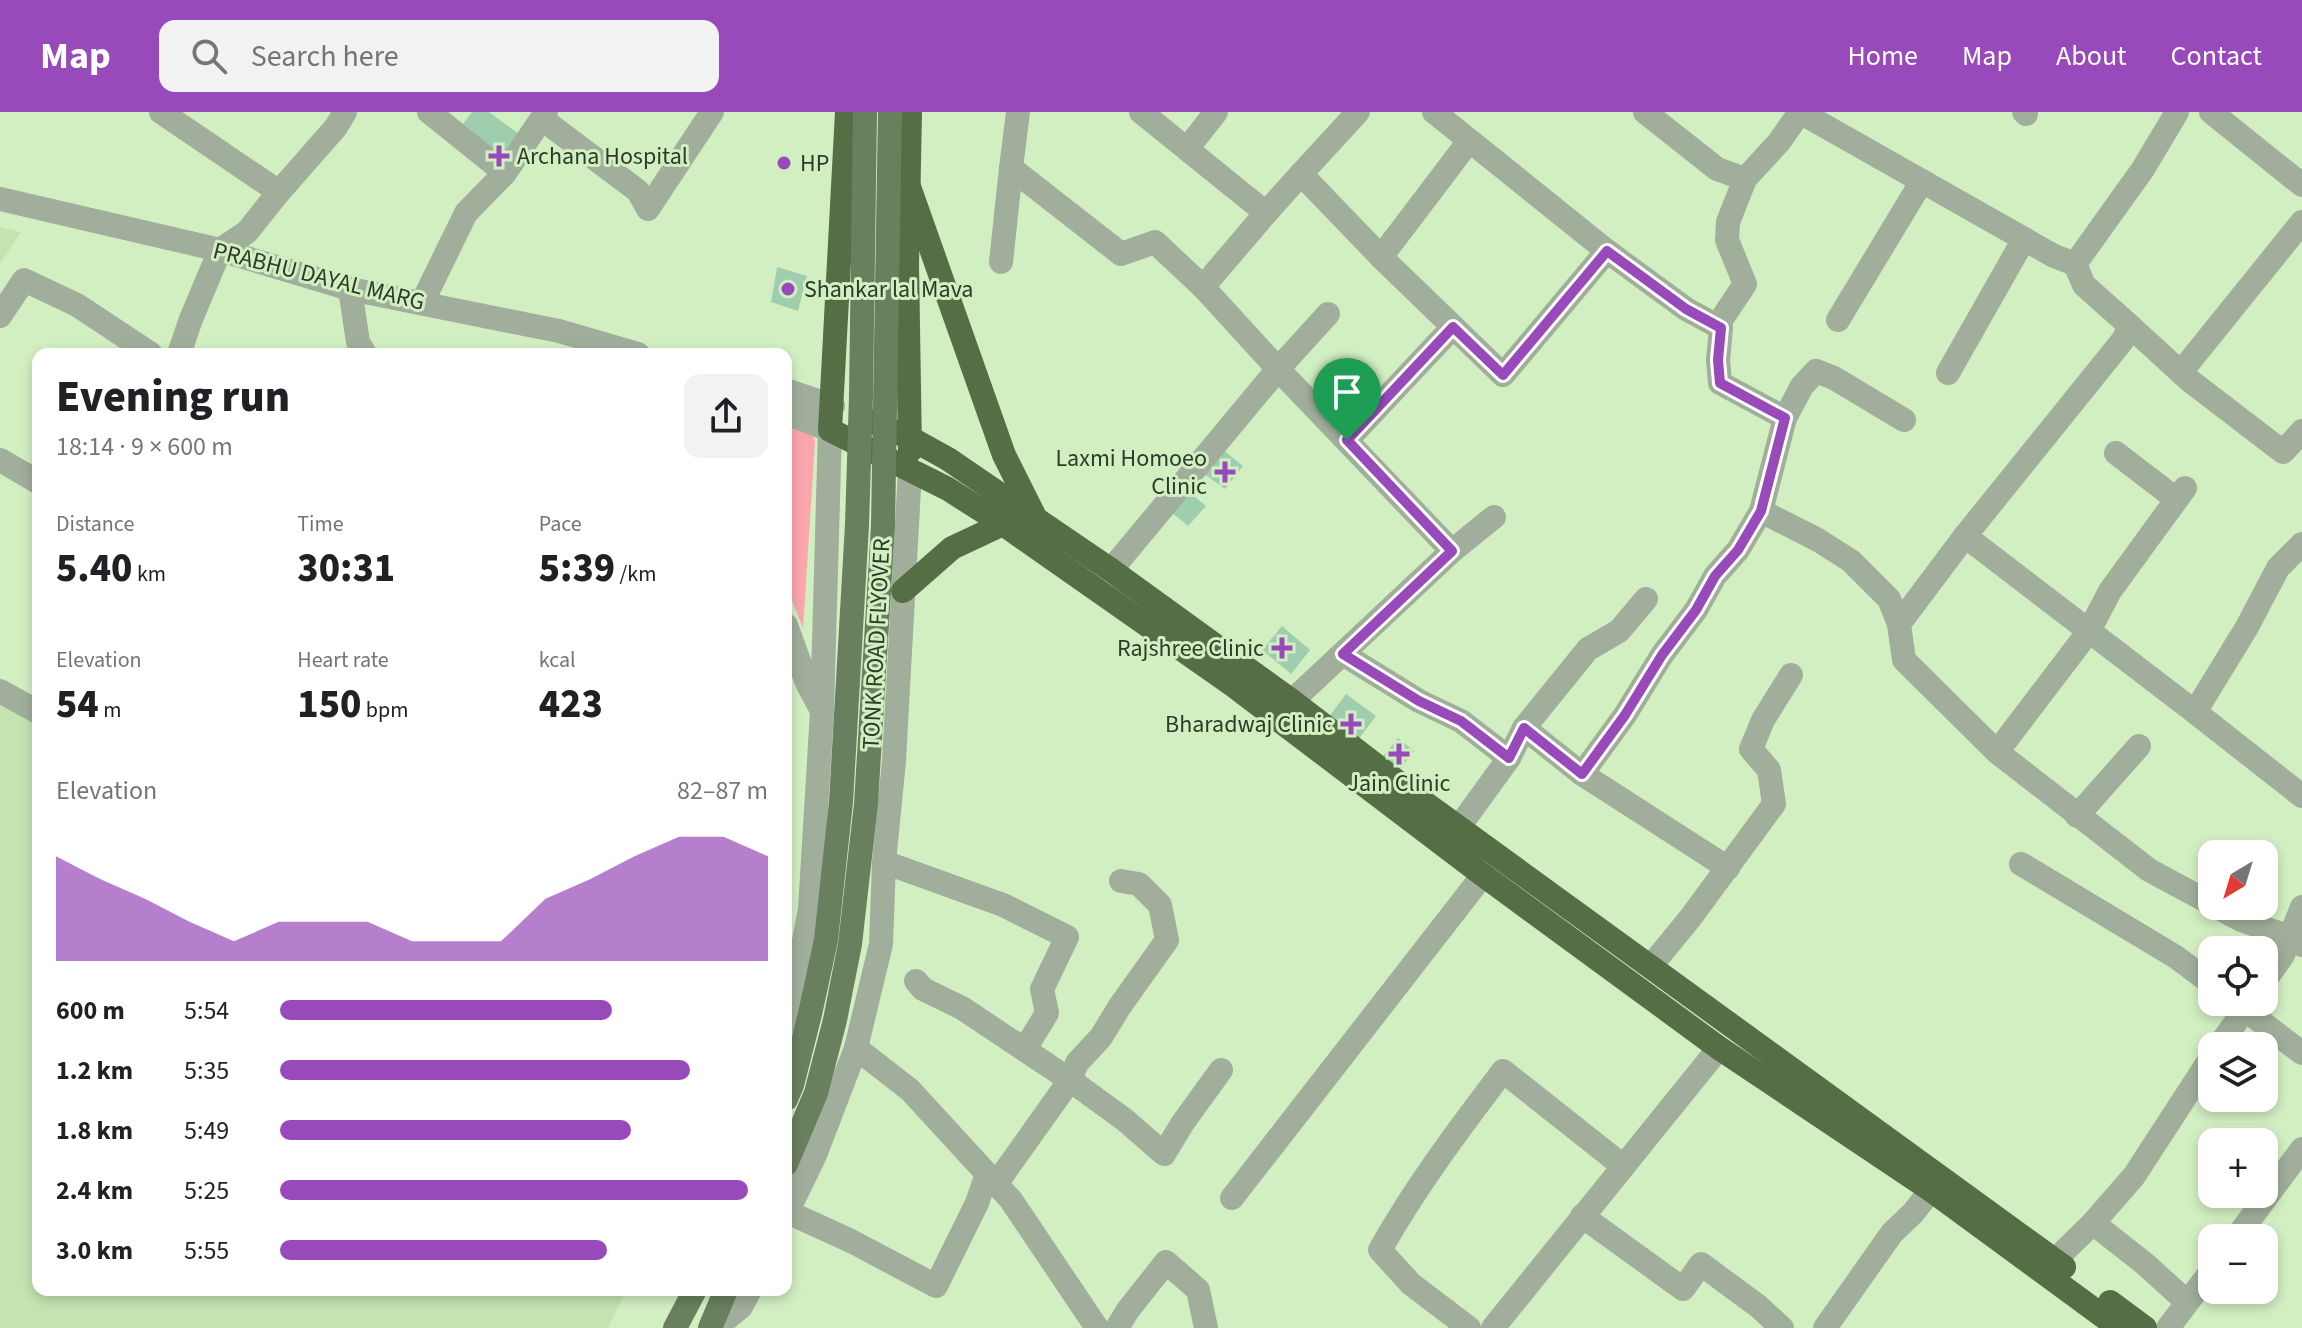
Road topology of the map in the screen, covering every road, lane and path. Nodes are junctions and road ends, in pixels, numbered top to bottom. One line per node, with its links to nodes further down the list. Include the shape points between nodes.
1 (161, 112): 28 (street)
2 (345, 112): 28 (street)
3 (429, 112): 22 (street)
4 (712, 112): 18 (street, via 648,209 638,191)
5 (847, 112): 56 (highway)
6 (865, 112): 116 (main road, TONK ROAD FLYOVER, bridge, via 858,496 841,802 826,940)
7 (890, 112): 118 (main road, TONK ROAD FLYOVER, bridge, via 883,526 866,804 850,944 835,1020 816,1093)
8 (910, 112): 25 (highway)
9 (1018, 112): 21 (street)
10 (1141, 112): 20 (street)
11 (1216, 112): 20 (street)
12 (1358, 112): 23 (street)
13 (1434, 112): 19 (street)
14 (1645, 112): 24 (street, via 1717,169)
15 (1800, 112): 24 (street); 26 (street)
16 (2177, 112): 37 (street)
17 (2211, 112): 27 (street)
18 (544, 115): 22 (street)
19 (1469, 141): 34 (street); 35 (street)
20 (1187, 149): 30 (street)
21 (1011, 168): 36 (street); 38 (street, via 1121,254 1155,242)
22 (505, 173): 40 (street, via 466,213)
23 (1301, 174): 30 (street); 35 (street)
24 (1745, 179): 44 (street, via 1728,222 1727,240 1745,284)
25 (907, 181): 60 (highway); 68 (highway, via 1004,455)
26 (1922, 181): 32 (street); 43 (street)
27 (2302, 185)
28 (279, 192): 33 (street, via 247,232)
29 (0, 199): 33 (street, PRABHU DAYAL MARG)
30 (1266, 213): 38 (street)
31 (2302, 222): 52 (street)
32 (2024, 239): 37 (street); 53 (street)
33 (220, 250): 39 (street, PRABHU DAYAL MARG); 48 (street)
34 (1607, 251): 44 (street); 46 (street, via 1503,375)
35 (1381, 257): 46 (street)
36 (1001, 262)
37 (2075, 264): 45 (street, via 2084,285)
38 (1203, 287): 51 (street)
39 (350, 289): 40 (street, PRABHU DAYAL MARG); 49 (street)
40 (422, 303): 50 (street, PRABHU DAYAL MARG)
41 (1328, 314): 51 (street)
42 (0, 316): 47 (street, via 24,280 77,305)
43 (1838, 320)
44 (1717, 326): 57 (street, via 1720,383)
45 (2130, 326): 52 (street); 70 (street)
46 (1453, 327): 61 (street)
47 (142, 348)
48 (181, 348)
49 (362, 348)
50 (617, 348)
51 (1278, 369): 61 (street); 73 (street)
52 (2181, 372): 59 (street, via 2283,452)
53 (1948, 373)
54 (792, 394): 56 (street)
55 (792, 414): 56 (street)
56 (832, 418): 60 (highway); 64 (highway); 84 (street)
57 (1785, 418): 58 (street, via 1816,371); 66 (street)
58 (1904, 420)
59 (2302, 431)
60 (910, 438): 64 (highway); 68 (highway)
61 (1347, 440): 72 (street)
62 (2116, 453): 77 (street, via 2180,494 2119,578)
63 (0, 460): 65 (street)
64 (910, 470): 69 (highway); 74 (street)
65 (32, 479)
66 (1761, 511): 76 (street, via 1851,561 1889,599); 90 (street)
67 (1494, 517): 72 (street)
68 (1035, 518): 73 (highway)
69 (1003, 524): 74 (highway, via 952,548); 97 (highway, via 1234,686)
70 (1965, 536): 76 (street); 77 (street)
71 (2302, 544): 85 (street, via 2278,568)
72 (1452, 551): 79 (street)
73 (1111, 570): 82 (highway)
74 (903, 591): 94 (street)
75 (1646, 599): 86 (street, via 1619,631 1588,649)
76 (1899, 624): 88 (street, via 1904,660)
77 (2089, 631): 85 (street); 88 (street)
78 (792, 642): 84 (street)
79 (1343, 654): 82 (street); 89 (street, via 1461,721)
80 (1791, 675): 96 (street, via 1751,749 1769,770 1774,804)
81 (0, 691): 83 (street)
82 (1292, 701): 93 (highway)
83 (32, 709)
84 (822, 711): 107 (street, via 810,909)
85 (2195, 712): 91 (street)
86 (1524, 728): 89 (street); 90 (street)
87 (2139, 746): 92 (street)
88 (1997, 752): 92 (street)
89 (1509, 758): 93 (street)
90 (1582, 774): 96 (street)
91 (2302, 796)
92 (2077, 816): 99 (street, via 2149,870)
93 (1459, 827): 104 (highway)
94 (884, 862): 109 (street, via 881,944); 111 (street, via 1003,905 1067,937 1042,989 1047,1013)
95 (2021, 864): 105 (street)
96 (1728, 868): 104 (street)
97 (1483, 875): 110 (highway); 122 (street)
98 (1121, 881): 115 (street, via 1139,884 1160,905 1167,940)
99 (2198, 896)
100 (2302, 907): 102 (street)
101 (2241, 920): 102 (street)
102 (2296, 941): 103 (street)
103 (2278, 962)
104 (1651, 966): 128 (highway)
105 (2198, 974)
106 (916, 981): 111 (street)
107 (792, 999)
108 (2257, 1016): 112 (street)
109 (856, 1048): 120 (street, via 910,1090); 123 (street)
110 (1719, 1048): 119 (street); 121 (highway)
111 (1025, 1049): 115 (street)
112 (2302, 1053)
113 (1221, 1070): 115 (street, via 1164,1154)
114 (2198, 1078): 126 (street, via 2134,1176)
115 (1070, 1080): 120 (street)
116 (792, 1085)
117 (2302, 1149): 127 (street)
118 (792, 1150)
119 (1623, 1166): 125 (street); 140 (street, via 1503,1071 1380,1250 1411,1284)
120 (992, 1179): 124 (street, via 936,1286); 137 (street)
121 (1931, 1190): 143 (street, via 1892,1233); 144 (highway)
122 (1232, 1198)
123 (792, 1210)
124 (792, 1216)
125 (1582, 1216): 141 (street); 142 (street, via 1683,1289 1701,1264)
126 (2093, 1223): 128 (street); 134 (street)
127 (2246, 1224)
128 (2055, 1260): 145 (highway)
129 (2198, 1288): 134 (street)
130 (680, 1296): 135 (street)
131 (692, 1296): 135 (main road)
132 (724, 1296): 136 (main road)
133 (747, 1296): 136 (street)
134 (2187, 1302): 146 (street)
135 (677, 1323)
136 (713, 1328)
137 (1097, 1328)
138 (1117, 1328): 139 (street, via 1166,1262 1198,1290)
139 (1206, 1328)
140 (1469, 1328)
141 (1493, 1328)
142 (1782, 1328)
143 (1825, 1328)
144 (2119, 1328)
145 (2145, 1328)
146 (2168, 1328)

